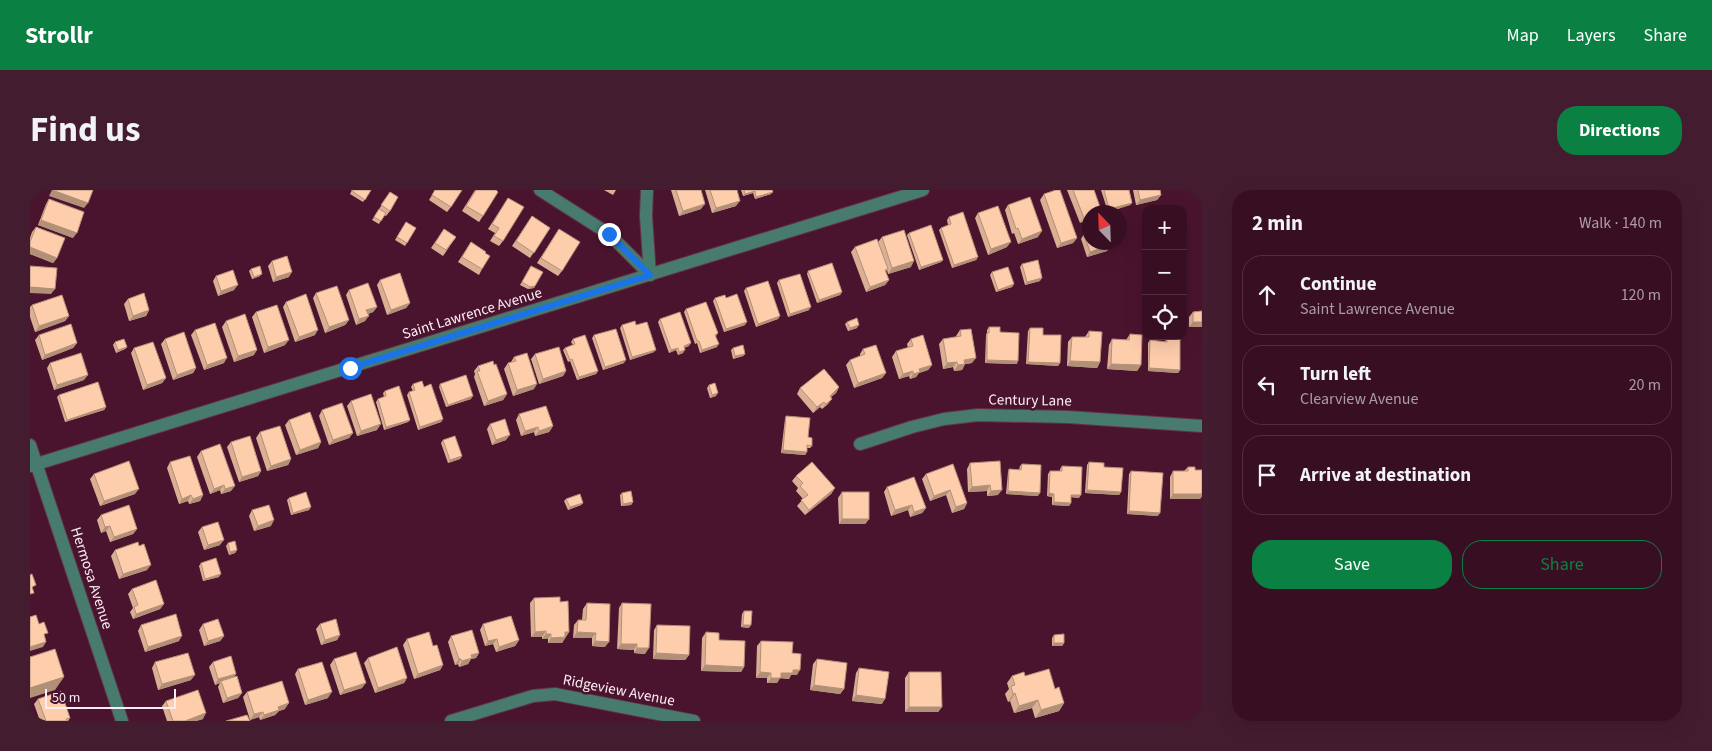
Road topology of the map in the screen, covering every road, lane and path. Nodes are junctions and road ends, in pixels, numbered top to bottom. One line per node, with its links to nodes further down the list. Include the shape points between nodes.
1 (540, 190): 4 (street, via 609,234)
2 (647, 190): 4 (street)
3 (923, 190): 4 (street, Saint Lawrence Avenue)
4 (650, 275): 8 (street, Saint Lawrence Avenue)
5 (1202, 426): 6 (street, Century Lane, via 978,415 944,419)
6 (860, 444)
7 (30, 445): 8 (street, Hermosa Avenue)
8 (33, 465): 9 (street, Hermosa Avenue)
9 (122, 721)
10 (451, 721): 11 (street, Ridgeview Avenue, via 533,696 555,694)
11 (694, 721)

